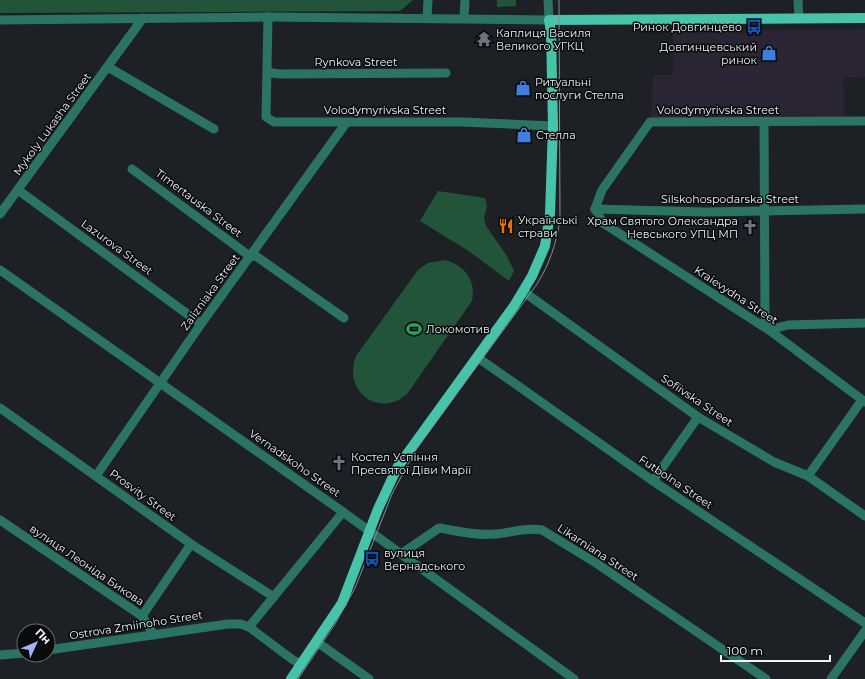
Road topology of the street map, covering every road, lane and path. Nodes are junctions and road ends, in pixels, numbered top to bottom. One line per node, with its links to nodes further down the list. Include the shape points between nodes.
1 (428, 0): 7 (street)
2 (465, 0): 8 (street)
3 (548, 0): 12 (street)
4 (798, 0): 9 (street)
5 (268, 17): 6 (street); 7 (street); 14 (street)
6 (143, 18): 11 (street); 13 (street, Mykoly Lukasha Street)
7 (428, 18): 8 (street)
8 (464, 18): 12 (street)
9 (799, 18): 10 (main road); 12 (main road)
10 (865, 18)
11 (0, 20)
12 (549, 20): 19 (main road)
13 (108, 67): 20 (street); 22 (street, Mykoly Lukasha Street)
14 (268, 70): 15 (street, Rynkova Street, via 275,74); 17 (street, Volodymyrivska Street, via 266,117 269,120)
15 (446, 73)
16 (865, 121): 18 (street, Volodymyrivska Street)
17 (346, 122): 19 (street, Volodymyrivska Street, via 462,122); 27 (street, Zalizniaka Street)
18 (764, 122): 23 (street, Volodymyrivska Street, via 650,122 602,190); 25 (street)
19 (553, 126): 29 (main road, via 549,230)
20 (214, 128)
21 (132, 168): 27 (street, Timertauska Street)
22 (18, 190): 26 (street, Mykoly Lukasha Street); 32 (street, Lazurova Street)
23 (595, 209): 25 (street, Silskohospodarska Street); 33 (street, Kraievydna Street, via 603,223)
24 (865, 209): 25 (street, Silskohospodarska Street)
25 (765, 211): 33 (street, via 765,317)
26 (0, 214)
27 (252, 255): 30 (street, Timertauska Street); 32 (street, Zalizniaka Street)
28 (0, 270): 35 (street, Vernadskoho Street)
29 (524, 292): 34 (main road); 38 (street, Sofiivska Street)
30 (344, 318)
31 (865, 323): 33 (street, via 788,325)
32 (201, 324): 35 (street, Zalizniaka Street)
33 (769, 330): 36 (street, Kraievydna Street)
34 (477, 357): 41 (street, Futbolna Street); 45 (main road, via 397,468)
35 (160, 383): 39 (street, Zalizniaka Street); 42 (street, Vernadskoho Street)
36 (864, 401): 40 (street)
37 (0, 408): 39 (street, Prosvity Street)
38 (698, 417): 40 (street, Sofiivska Street, via 774,462); 41 (street)
39 (96, 476): 46 (street, Prosvity Street)
40 (808, 476): 43 (street, Sofiivska Street)
41 (652, 481): 50 (street, Futbolna Street)
42 (343, 512): 45 (street, Vernadskoho Street); 48 (street)
43 (865, 516)
44 (0, 520): 49 (street, вулиця Леоніда Бикова)
45 (369, 531): 47 (street, Vernadskoho Street); 54 (main road, via 342,604)
46 (191, 544): 48 (street, Prosvity Street); 49 (street)
47 (401, 554): 61 (street, Vernadskoho Street); 62 (street, Likarniana Street, via 439,528 468,534 494,534 532,528 542,530 596,563)
48 (274, 597): 51 (street)
49 (142, 616): 53 (street, вулиця Леоніда Бикова)
50 (865, 623)
51 (249, 627): 53 (street, Ostrova Zmiinoho Street, via 228,624); 58 (street)
52 (865, 631): 63 (street)
53 (154, 635): 55 (street, Ostrova Zmiinoho Street)
54 (317, 642): 58 (main road); 60 (street)
55 (56, 649)
56 (16, 653): 57 (street)
57 (0, 655)
58 (302, 664): 59 (main road)
59 (291, 679)
60 (369, 679)
61 (574, 679)
62 (766, 679)
63 (831, 679)

